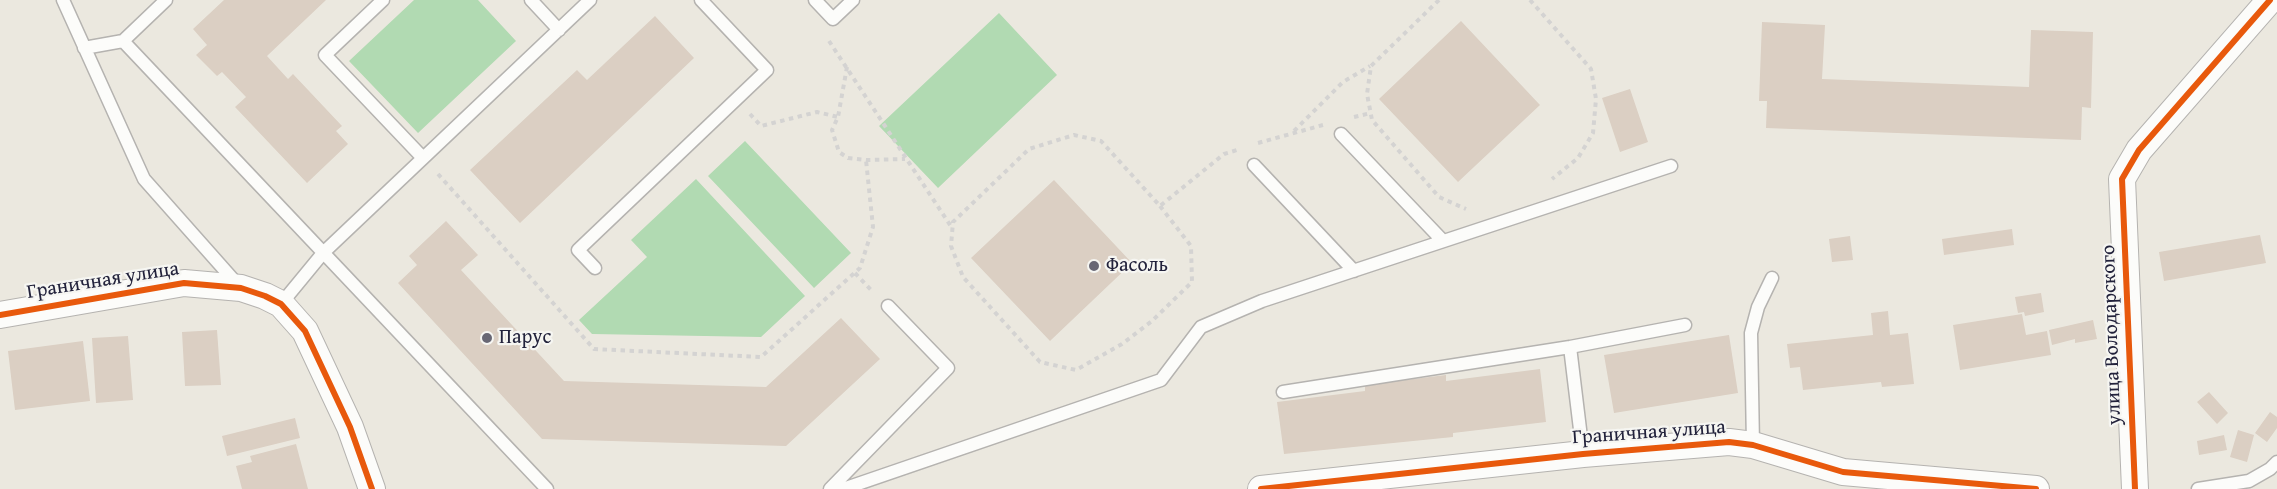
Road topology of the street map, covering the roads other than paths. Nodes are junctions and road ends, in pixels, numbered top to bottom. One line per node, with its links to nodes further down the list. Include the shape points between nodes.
1 (63, 0): 12 (lane)
2 (166, 0): 11 (lane)
3 (383, 0): 14 (lane, via 325,55)
4 (531, 0): 10 (lane)
5 (590, 0): 10 (lane)
6 (701, 0): 19 (lane, via 767,70 578,250)
7 (815, 0): 8 (lane, via 833,19)
8 (852, 0)
9 (2270, 0): 40 (street, улица Володарского, via 2139,150 2122,179)
10 (559, 30): 14 (lane)
11 (123, 41): 12 (lane); 18 (lane)
12 (84, 48): 22 (lane, via 144,178)
13 (1341, 134): 17 (lane)
14 (423, 158): 18 (lane)
15 (1254, 165): 20 (lane)
16 (1671, 166): 17 (lane)
17 (1443, 241): 20 (lane)
18 (323, 253): 23 (lane); 36 (lane)
19 (595, 268)
20 (1354, 271): 38 (lane, via 1262,301 1202,327 1161,380)
21 (1772, 278): 29 (lane, via 1751,333)
22 (241, 288): 23 (street, Граничная улица); 25 (street, Граничная улица, via 184,283)
23 (281, 304): 35 (street, via 305,331 321,362)
24 (888, 306): 37 (lane, via 948,368)
25 (0, 315)
26 (1685, 325): 27 (lane)
27 (1570, 347): 28 (lane); 30 (lane)
28 (1283, 392)
29 (1753, 445): 30 (street, Граничная улица, via 1729,442); 33 (street, Граничная улица)
30 (1583, 454): 32 (street, Граничная улица)
31 (2277, 462): 41 (lane, via 2249,481)
32 (1450, 479): 39 (street, Граничная улица)
33 (1841, 481): 34 (street, Граничная улица)
34 (2027, 488)
35 (372, 489)
36 (547, 489)
37 (830, 489)
38 (843, 489)
39 (1261, 489)
40 (2135, 489)
41 (2198, 489)

